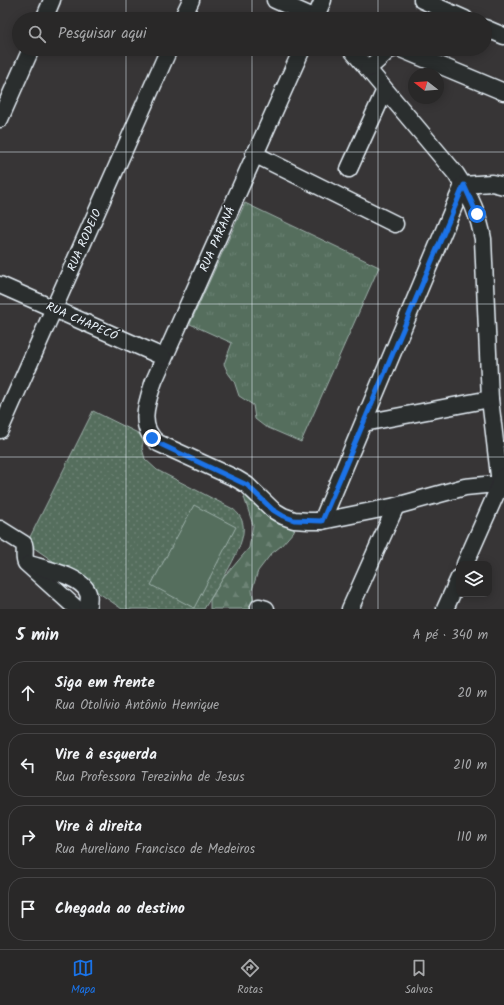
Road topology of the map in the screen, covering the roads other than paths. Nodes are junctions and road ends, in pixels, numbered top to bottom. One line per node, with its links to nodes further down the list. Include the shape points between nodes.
1 (52, 0): 6 (street)
2 (191, 0): 7 (street)
3 (275, 0): 8 (street)
4 (323, 0): 9 (street)
5 (422, 0): 10 (street)
6 (47, 12)
7 (185, 12)
8 (301, 12)
9 (319, 12)
10 (449, 12)
11 (492, 31): 12 (street)
12 (504, 36)
13 (28, 56): 22 (street)
14 (166, 56): 29 (street, RUA RODEIO)
15 (299, 56): 23 (street, RUA PARANÁ)
16 (357, 56): 19 (street)
17 (382, 56): 19 (street)
18 (419, 56): 21 (street)
19 (368, 69): 20 (street)
20 (385, 90): 24 (street); 25 (street)
21 (504, 92)
22 (0, 119)
23 (254, 154): 27 (street); 30 (street, RUA PARANÁ)
24 (349, 169)
25 (464, 185): 26 (street, via 492,183); 31 (street, via 480,222 483,239); 32 (street)
26 (504, 186)
27 (395, 224)
28 (0, 285): 29 (street, RUA CHAPECÓ)
29 (54, 308): 30 (street, RUA CHAPECÓ); 33 (street, RUA RODEIO)
30 (164, 357): 36 (street, RUA PARANÁ, via 146,409 148,432 152,438 247,485 283,516 294,520)
31 (490, 399): 32 (street); 34 (street)
32 (364, 423): 36 (street)
33 (0, 430)
34 (503, 482): 35 (street, via 465,487); 38 (street)
35 (396, 506): 36 (street); 43 (street)
36 (322, 521)
37 (0, 529): 39 (street, via 24,544)
38 (466, 561)
39 (26, 563): 41 (street); 42 (street, via 74,579 89,595)
40 (456, 585): 44 (street)
41 (76, 609)
42 (87, 609)
43 (350, 609)
44 (445, 609)

